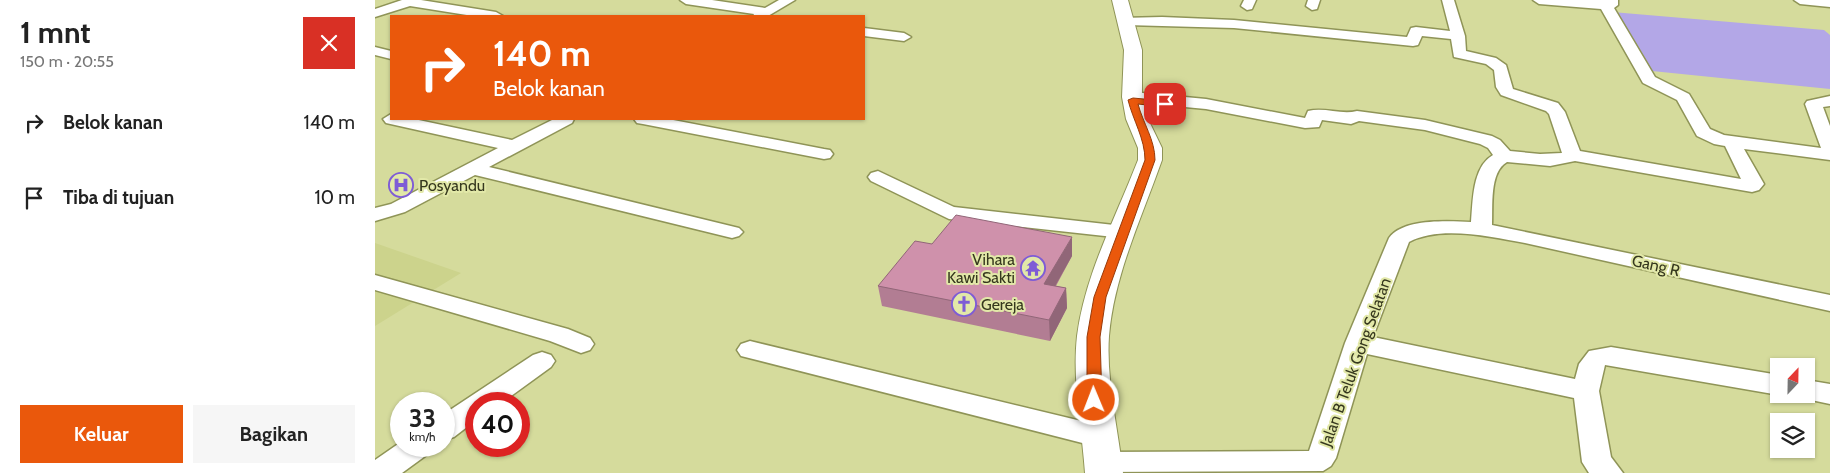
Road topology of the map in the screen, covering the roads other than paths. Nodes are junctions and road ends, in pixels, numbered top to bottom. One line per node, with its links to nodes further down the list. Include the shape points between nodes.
1 (686, 0): 12 (street)
2 (789, 0): 12 (street)
3 (1448, 0): 14 (street)
4 (1539, 0): 8 (street)
5 (1800, 0): 7 (street)
6 (412, 1): 10 (street); 11 (street)
7 (1830, 1)
8 (1609, 3): 26 (street, via 1649,80 1683,97 1703,132 1720,140)
9 (1123, 11): 14 (street, via 1154,21 1295,29 1413,42 1416,31); 18 (street, via 1134,62)
10 (375, 14)
11 (490, 15)
12 (761, 15)
13 (865, 32): 15 (street)
14 (1458, 36): 30 (street, via 1459,54 1491,61 1501,68 1507,92 1552,107 1557,112)
15 (904, 37)
16 (375, 52): 17 (street)
17 (390, 54)
18 (1132, 99): 21 (street); 32 (street, via 1206,104 1310,124 1314,115 1319,114 1425,125 1486,140 1495,144); 38 (street, via 1150,148 1150,160)
19 (1830, 101): 28 (street, via 1813,104)
20 (375, 115): 22 (street)
21 (1242, 116)
22 (390, 119)
23 (396, 120): 27 (street)
24 (564, 120): 27 (street)
25 (648, 120): 29 (street)
26 (1736, 142): 30 (street, via 1734,147 1754,184 1752,186); 31 (street)
27 (513, 146): 33 (street)
28 (1830, 149)
29 (824, 154)
30 (1572, 155): 32 (street, via 1557,160)
31 (1830, 155)
32 (1504, 156): 36 (street, via 1492,163 1484,191)
33 (473, 169): 35 (street, via 398,208); 37 (street)
34 (878, 177): 38 (street, via 949,213)
35 (375, 215)
36 (1481, 229): 40 (street, Gang R, via 1563,243); 41 (street, Jalan B Teluk Gong Selatan, via 1423,230 1400,238)
37 (732, 232)
38 (1123, 232): 51 (street, via 1100,297 1093,337 1094,400)
39 (375, 282): 42 (street, via 550,332)
40 (1830, 303)
41 (1358, 343): 46 (street); 51 (street, Jalan B Teluk Gong Selatan, via 1321,458 1313,463)
42 (581, 344)
43 (750, 350): 51 (street, Jalan B Teluk Gong Selatan)
44 (542, 361): 47 (street)
45 (1770, 383): 46 (street, via 1611,356 1598,357 1592,364)
46 (1586, 391): 53 (street, via 1597,462)
47 (497, 392)
48 (1815, 392): 49 (street)
49 (1830, 394)
50 (402, 457): 52 (street)
51 (1103, 458)
52 (379, 473)
53 (1608, 473)

